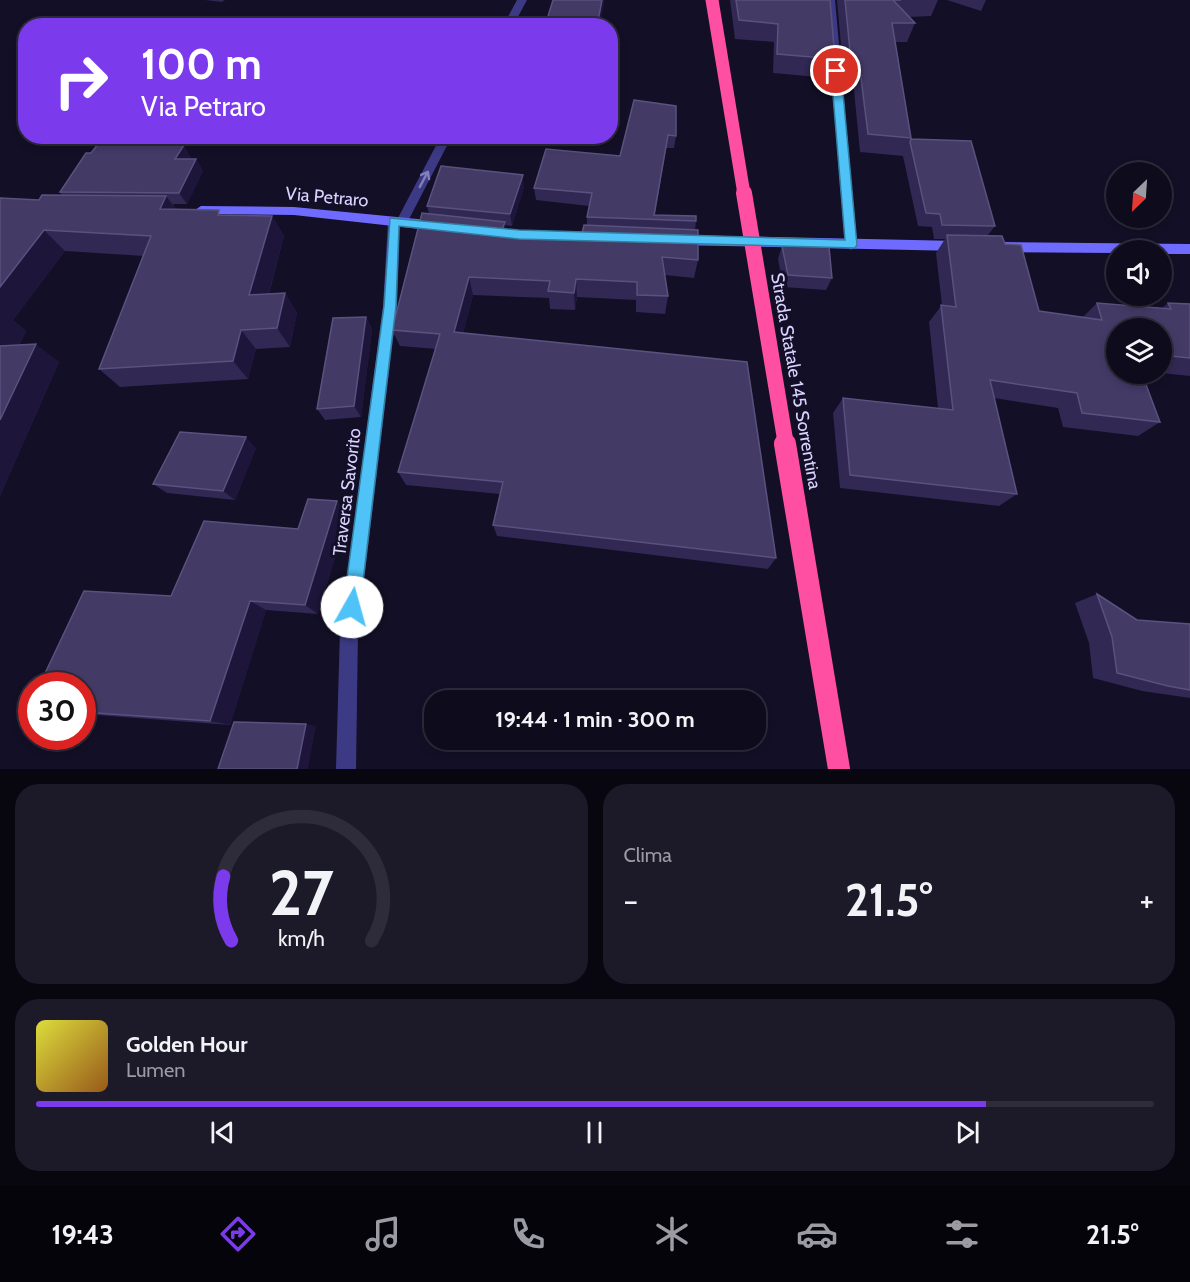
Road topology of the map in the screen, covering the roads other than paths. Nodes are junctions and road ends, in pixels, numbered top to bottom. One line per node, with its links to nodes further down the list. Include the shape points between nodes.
1 (522, 0): 4 (street)
2 (712, 0): 15 (highway, Strada Statale 145 Sorrentina, bridge)
3 (830, 0): 10 (street)
4 (512, 18)
5 (442, 144): 7 (street, Traversa Savorito, one-way to 5)
6 (188, 210): 7 (street, Via Petraro, via 294,211)
7 (398, 222): 8 (street, Via Petraro); 14 (street, Traversa Savorito, via 349,630)
8 (449, 227)
9 (668, 240): 10 (street)
10 (851, 245): 11 (street)
11 (968, 246)
12 (991, 247): 13 (street)
13 (1190, 249)
14 (346, 769)
15 (839, 769)

